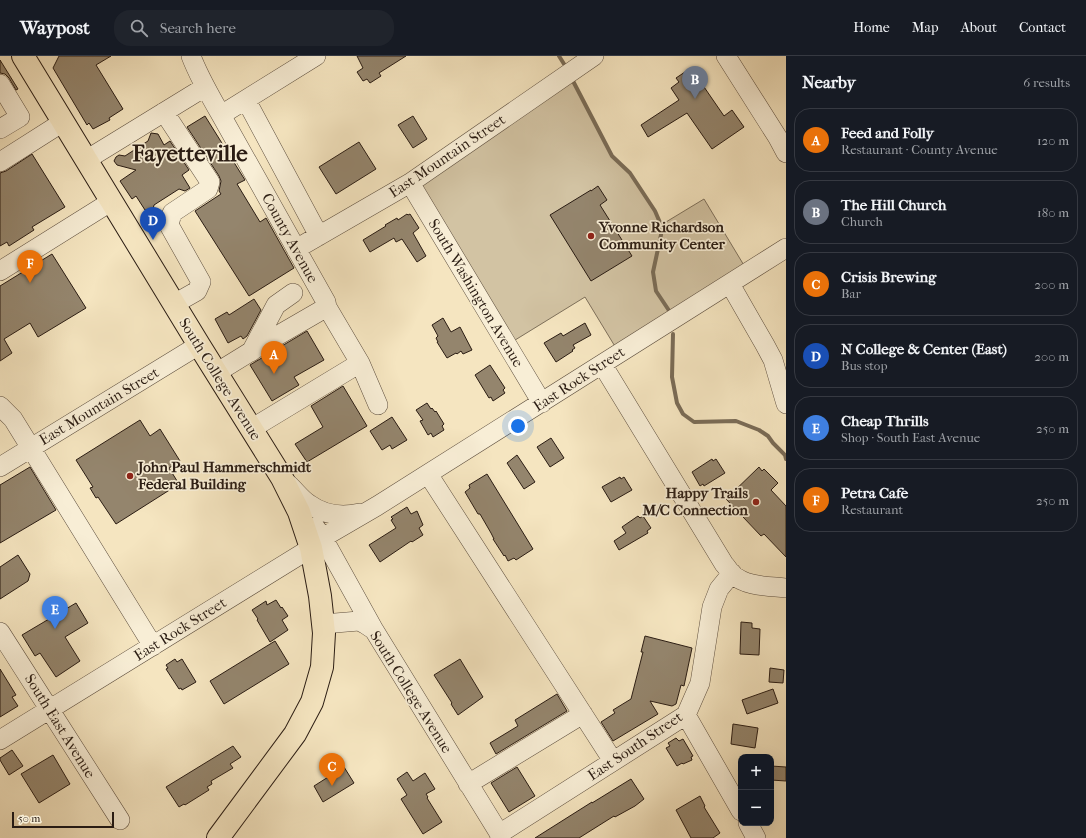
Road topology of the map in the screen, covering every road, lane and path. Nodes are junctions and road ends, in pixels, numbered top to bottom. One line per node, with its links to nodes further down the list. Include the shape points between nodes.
1 (23, 56): 11 (main road, South College Avenue)
2 (191, 56): 7 (street, County Avenue)
3 (594, 56): 16 (street, East Mountain Street)
4 (726, 56): 13 (street)
5 (307, 58): 8 (street)
6 (0, 84): 12 (street, via 20,117)
7 (205, 87): 9 (street); 10 (street, County Avenue)
8 (246, 100): 10 (street); 18 (street)
9 (164, 112): 14 (street); 24 (street, via 210,182 208,189 172,213 169,225 201,282 197,291)
10 (221, 115): 20 (street, County Avenue)
11 (64, 122): 14 (main road, South College Avenue); 15 (street)
12 (0, 129)
13 (786, 153)
14 (86, 160): 17 (main road, South College Avenue)
15 (0, 162)
16 (410, 183): 18 (street, East Mountain Street); 32 (street, South Washington Avenue)
17 (112, 201): 21 (street); 24 (main road, South College Avenue)
18 (319, 236): 20 (street, East Mountain Street)
19 (786, 248): 22 (street, East Rock Street)
20 (296, 250): 25 (street, County Avenue)
21 (0, 271)
22 (730, 284): 29 (street, East Rock Street); 33 (street, via 773,360)
23 (293, 293): 27 (street, via 276,305)
24 (174, 304): 26 (main road, South College Avenue)
25 (327, 307): 27 (street); 28 (street, County Avenue)
26 (199, 345): 30 (main road, South College Avenue); 38 (street, East Mountain Street)
27 (251, 352): 30 (street)
28 (360, 362): 34 (street, County Avenue); 37 (street)
29 (602, 364): 31 (street, East Rock Street); 35 (street)
30 (216, 373): 37 (main road, South College Avenue)
31 (566, 387): 32 (street, East Rock Street); 35 (street, via 584,382 598,384 611,389)
32 (542, 403): 40 (street, East Rock Street)
33 (786, 404)
34 (378, 405)
35 (628, 406): 44 (street, via 724,564)
36 (3, 410): 38 (street, via 13,419)
37 (251, 429): 41 (main road, South College Avenue)
38 (30, 448): 39 (street, East Mountain Street); 49 (street)
39 (0, 467)
40 (428, 474): 42 (street, East Rock Street); 51 (street)
41 (282, 478): 42 (street, via 308,504 323,511 349,516); 43 (main road, South College Avenue)
42 (368, 512): 43 (street, East Rock Street)
43 (315, 543): 46 (main road, South College Avenue); 47 (street); 49 (street, East Rock Street)
44 (732, 573): 45 (street, via 749,583); 52 (street, East South Street, via 720,589 712,607 700,683)
45 (786, 588)
46 (323, 624): 47 (street, South College Avenue, via 359,621); 60 (main road, via 322,667 312,702 295,734)
47 (374, 630): 55 (street, South College Avenue)
48 (0, 632): 50 (street, South East Avenue)
49 (153, 646): 50 (street, East Rock Street)
50 (49, 710): 53 (street, East Rock Street); 57 (street, South East Avenue)
51 (583, 714): 54 (street); 55 (street)
52 (686, 715): 54 (street, East South Street); 56 (street)
53 (0, 740)
54 (613, 761): 59 (street, East South Street)
55 (468, 784): 59 (street, South College Avenue)
56 (738, 806)
57 (120, 820)
58 (750, 826): 61 (street)
59 (501, 836)
60 (218, 838)
61 (756, 838)

